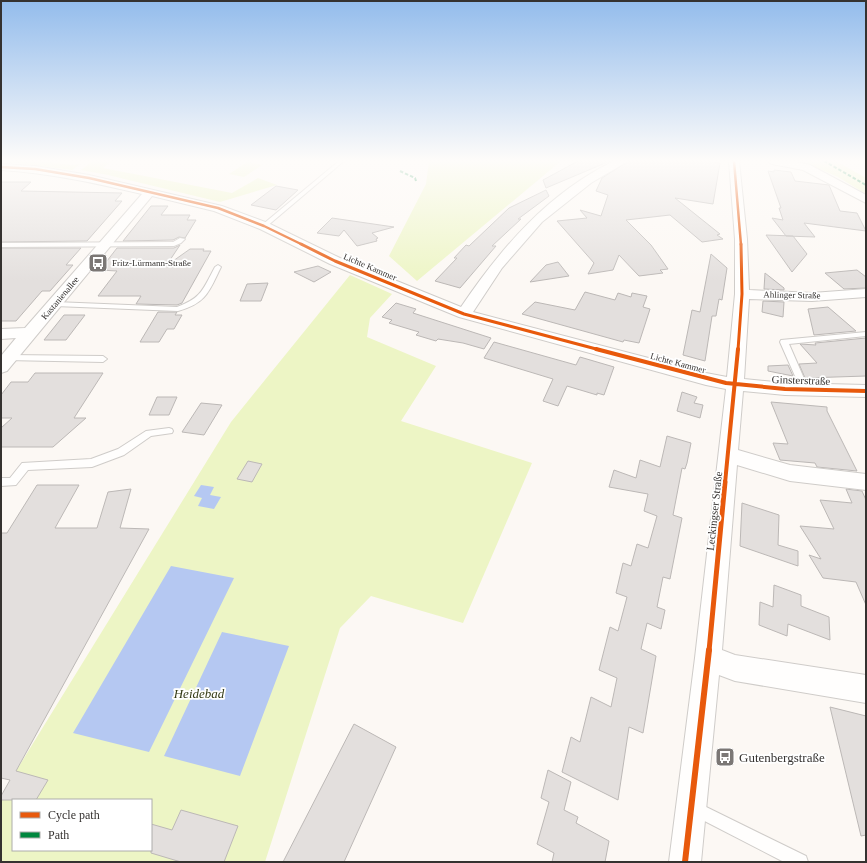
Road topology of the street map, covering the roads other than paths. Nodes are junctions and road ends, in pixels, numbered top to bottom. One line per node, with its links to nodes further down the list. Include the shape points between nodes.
1 (141, 201): 9 (street, Kastanienallee)
2 (191, 201): 6 (street, Lichte Kammer, via 218,208)
3 (294, 201): 6 (lane)
4 (559, 201): 14 (street, via 496,266)
5 (738, 201): 12 (street, Leckingser Straße)
6 (264, 226): 14 (street, Lichte Kammer, via 363,272)
7 (182, 239): 9 (lane, via 174,244)
8 (1, 245): 9 (lane)
9 (105, 245): 13 (street, Kastanienallee)
10 (218, 267): 13 (lane, via 202,296 178,309)
11 (866, 292): 12 (street, Ahlinger Straße, via 812,297)
12 (742, 294): 20 (street, Leckingser Straße)
13 (55, 304): 15 (street, Kastanienallee)
14 (464, 314): 20 (street, Lichte Kammer)
15 (30, 333): 16 (street); 19 (street, Kastanienallee)
16 (1, 334)
17 (866, 334): 21 (lane, via 784,342)
18 (103, 359): 19 (lane)
19 (5, 363)
20 (734, 385): 21 (street, Ginsterstraße); 24 (street, Leckingser Straße)
21 (806, 390): 22 (street, Ginsterstraße)
22 (866, 391)
23 (169, 431): 25 (lane, via 148,433 121,452 92,463 25,466 12,482)
24 (728, 455): 26 (street, via 796,474); 27 (street, Leckingser Straße)
25 (1, 482)
26 (866, 482)
27 (708, 658): 28 (street, via 735,668); 29 (street, Leckingser Straße)
28 (866, 689)
29 (691, 806): 30 (street, Leckingser Straße); 31 (lane)
30 (685, 862)
31 (800, 862)

